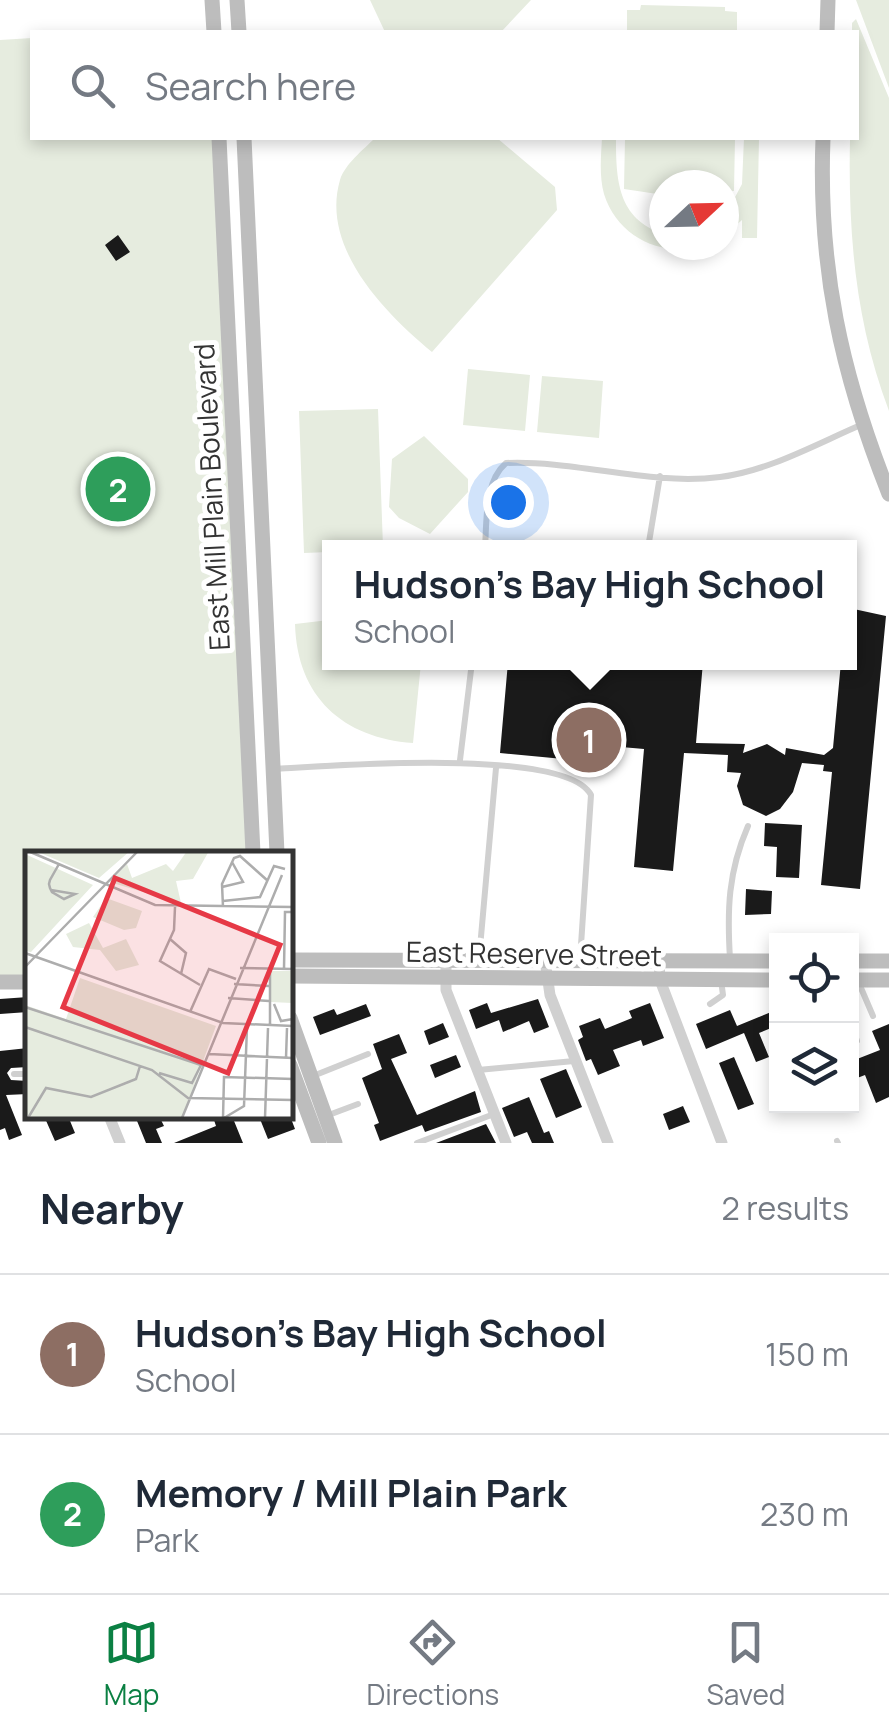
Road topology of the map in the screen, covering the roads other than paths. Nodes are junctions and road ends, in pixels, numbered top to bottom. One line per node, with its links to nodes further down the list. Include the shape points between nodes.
1 (212, 0): 4 (main road)
2 (237, 0): 5 (main road)
3 (828, 0): 6 (main road)
4 (214, 30)
5 (239, 30)
6 (827, 30)
7 (219, 140): 20 (main road, East Mill Plain Boulevard)
8 (244, 140): 18 (main road, East Mill Plain Boulevard)
9 (823, 140): 10 (main road, via 825,270)
10 (863, 424): 11 (lane, via 758,468 722,477); 12 (main road)
11 (660, 476): 13 (lane, via 506,463 491,486); 14 (lane)
12 (889, 494)
13 (485, 540)
14 (649, 540)
15 (471, 670): 16 (lane)
16 (460, 760): 17 (lane); 18 (lane)
17 (496, 768): 24 (lane); 27 (lane, via 574,777 591,794)
18 (274, 769): 21 (main road, East Mill Plain Boulevard)
19 (748, 826): 26 (lane, via 732,862 726,902)
20 (253, 851)
21 (278, 851)
22 (292, 960): 23 (main road, East Reserve Street)
23 (446, 960): 24 (main road, East Reserve Street); 33 (street)
24 (479, 960): 25 (main road, East Reserve Street)
25 (545, 960): 27 (main road, East Reserve Street); 34 (street)
26 (730, 960): 28 (main road, East Reserve Street); 30 (main road, East Reserve Street)
27 (580, 961): 30 (main road, East Reserve Street)
28 (769, 961)
29 (859, 961): 31 (main road)
30 (659, 962): 36 (street)
31 (889, 962)
32 (292, 976): 33 (main road, East Reserve Street)
33 (446, 977): 34 (main road, East Reserve Street); 46 (street)
34 (546, 978): 36 (main road, East Reserve Street); 45 (street)
35 (721, 979): 36 (main road, East Reserve Street); 37 (main road, East Reserve Street); 41 (lane, via 723,995)
36 (660, 980): 55 (street)
37 (769, 980)
38 (859, 980): 39 (main road)
39 (889, 980)
40 (859, 988): 42 (lane)
41 (710, 1004)
42 (873, 1016)
43 (292, 1024): 50 (main road)
44 (368, 1054): 50 (lane)
45 (576, 1061): 46 (lane); 61 (street)
46 (477, 1070): 52 (street)
47 (292, 1071): 57 (main road)
48 (14, 1074): 49 (lane)
49 (25, 1074)
50 (310, 1077): 53 (main road)
51 (358, 1104): 53 (lane)
52 (494, 1114): 59 (lane); 60 (street)
53 (325, 1116): 58 (main road)
54 (110, 1118): 56 (street)
55 (718, 1142)
56 (120, 1143)
57 (319, 1143)
58 (335, 1143)
59 (417, 1143)
60 (506, 1143)
61 (608, 1143)

